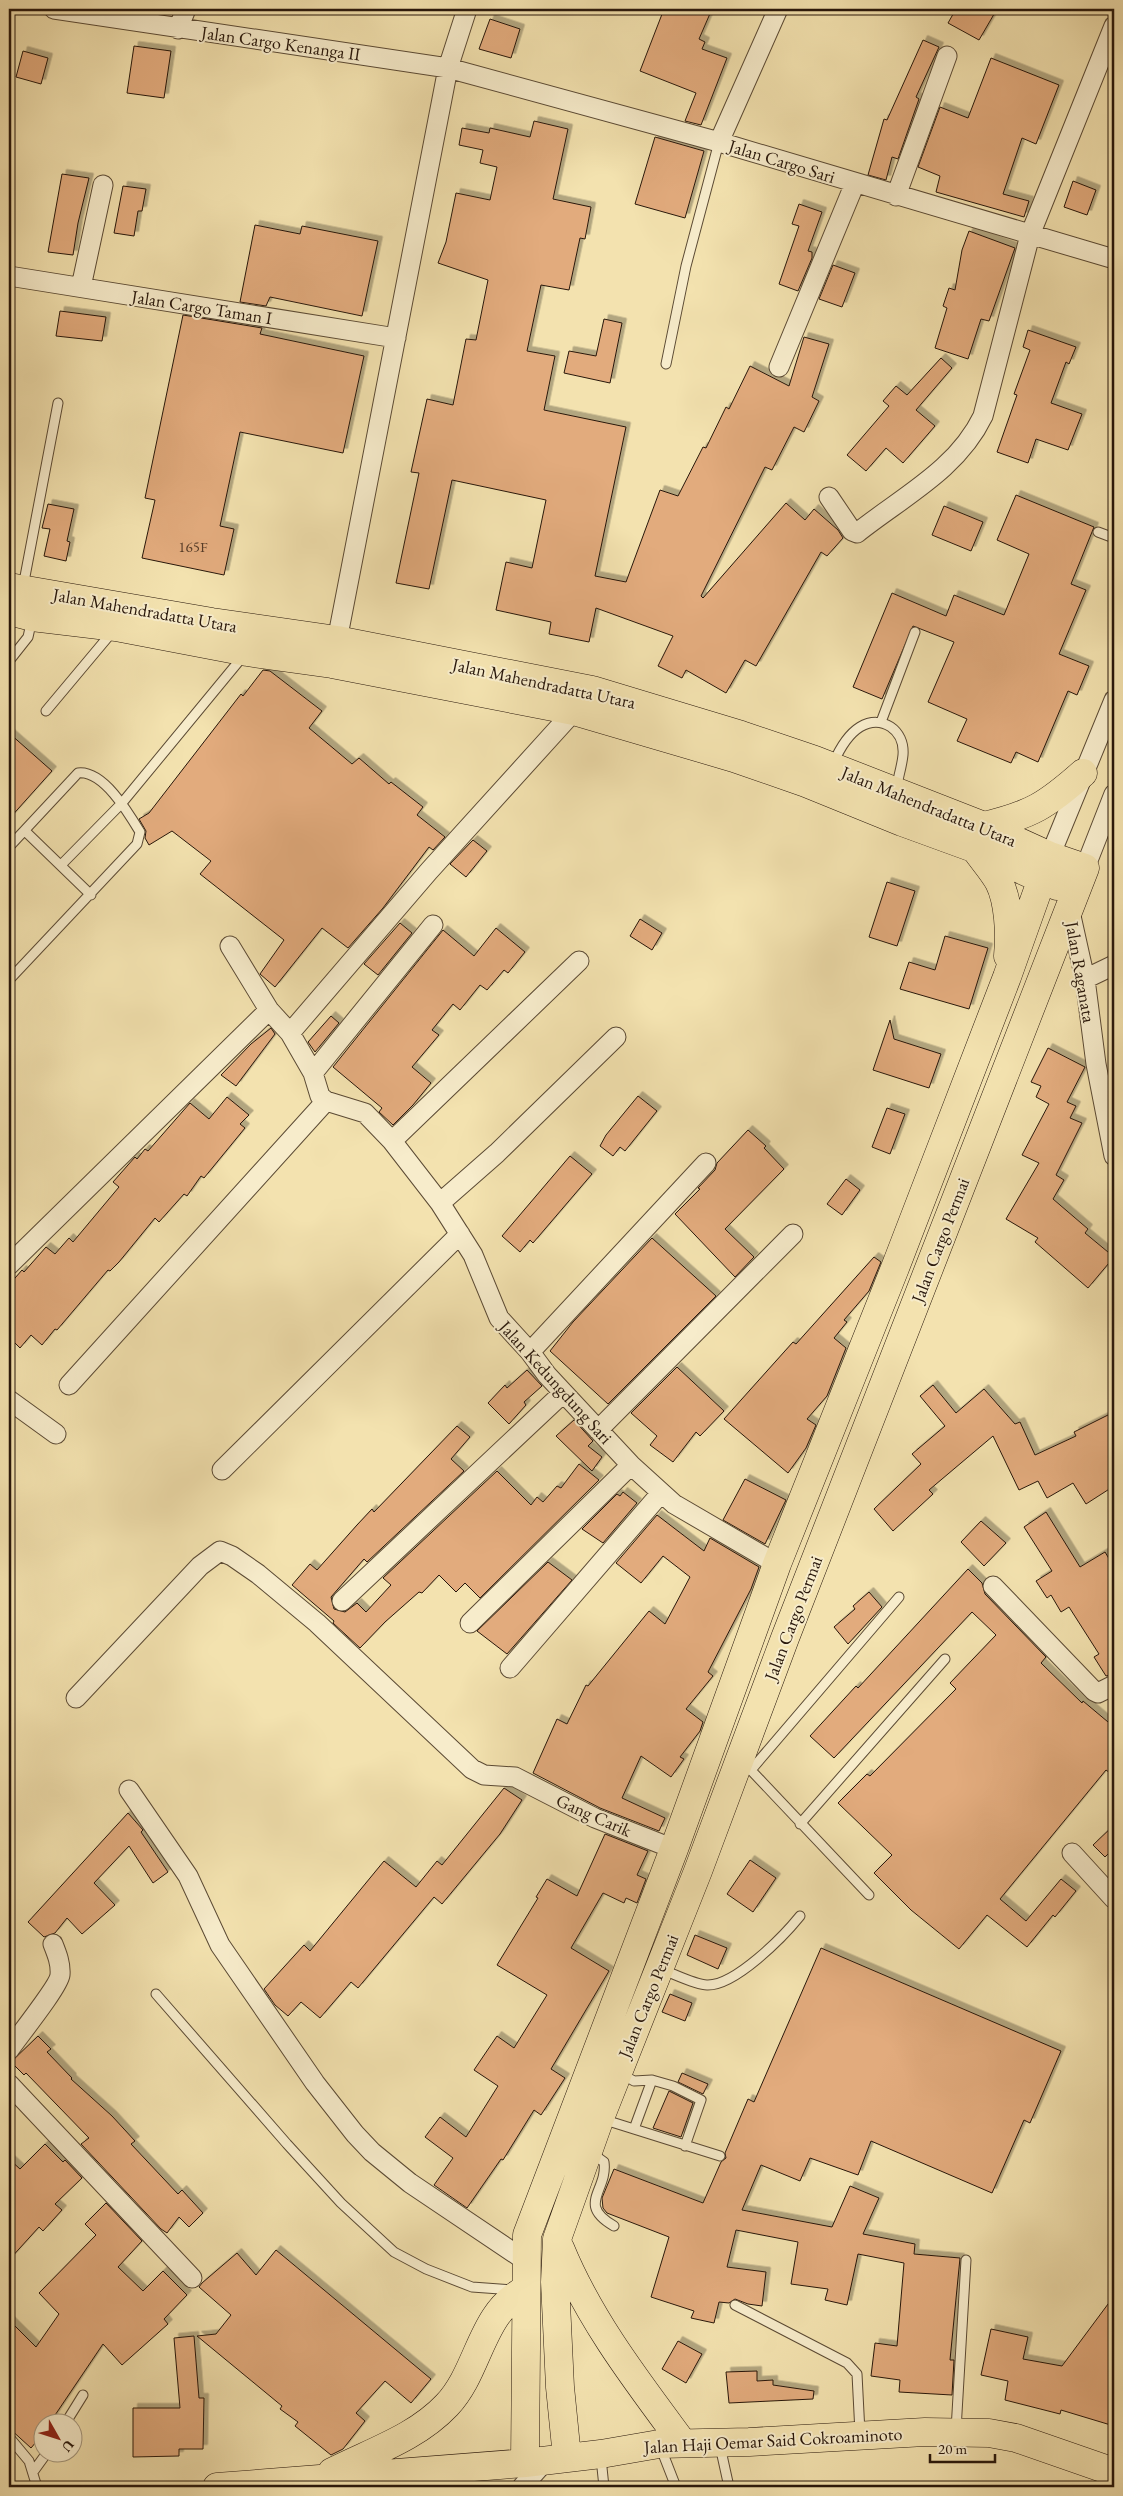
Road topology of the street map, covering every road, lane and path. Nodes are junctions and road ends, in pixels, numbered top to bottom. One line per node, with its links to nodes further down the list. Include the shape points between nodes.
1 (54, 9): 6 (street, Jalan Cargo Kenanga II)
2 (186, 9): 6 (street)
3 (467, 9): 8 (street)
4 (778, 9): 9 (street)
5 (1114, 26): 13 (street)
6 (178, 29): 8 (street, Jalan Cargo Kenanga II)
7 (947, 56): 12 (street)
8 (448, 68): 9 (street, Jalan Cargo Sari); 17 (street)
9 (719, 142): 10 (street, Jalan Cargo Sari); 18 (lane, via 686,266)
10 (855, 183): 12 (street, Jalan Cargo Sari); 19 (street)
11 (103, 184): 16 (street)
12 (896, 196): 13 (street, Jalan Cargo Sari)
13 (1030, 235): 14 (street, Jalan Cargo Sari); 21 (street, via 983,416 973,435 939,472 857,533 852,531)
14 (1114, 258)
15 (9, 276): 16 (street, Jalan Cargo Taman I)
16 (81, 287): 17 (street, Jalan Cargo Taman I)
17 (396, 338): 28 (street)
18 (666, 364)
19 (779, 367)
20 (58, 403): 24 (lane)
21 (829, 497)
22 (1098, 532): 23 (lane)
23 (1114, 538)
24 (18, 601): 25 (highway, Jalan Mahendradatta Utara); 28 (highway, Jalan Mahendradatta Utara, via 212,622); 29 (lane, via 28,637)
25 (116, 627): 27 (highway, Jalan Mahendradatta Utara); 31 (lane)
26 (915, 632): 33 (lane)
27 (247, 652): 28 (highway, Jalan Mahendradatta Utara); 38 (lane)
28 (335, 652): 32 (highway, Jalan Mahendradatta Utara); 34 (highway, Jalan Mahendradatta Utara, via 592,690 741,735)
29 (9, 662)
30 (1113, 705): 35 (street, Jalan Cargo Permai)
31 (46, 711)
32 (574, 711): 40 (highway, Jalan Mahendradatta Utara, via 734,758 902,822); 55 (street, via 429,871)
33 (880, 722): 34 (lane, via 870,722 859,728 844,742); 36 (lane, via 893,727 900,736 903,754)
34 (831, 767): 36 (highway, Jalan Mahendradatta Utara)
35 (1083, 773): 40 (highway, via 1048,802); 43 (street, Jalan Cargo Permai)
36 (895, 792): 40 (highway, Jalan Mahendradatta Utara)
37 (1114, 794): 44 (street, Jalan Cargo Permai)
38 (122, 803): 39 (lane, via 94,776 88,772 78,773); 42 (lane); 45 (lane, via 140,832 138,844)
39 (25, 831): 41 (lane); 42 (lane)
40 (980, 838): 43 (highway, Jalan Mahendradatta Utara); 51 (highway, via 1004,899 1009,943)
41 (9, 847)
42 (61, 865): 45 (lane)
43 (1045, 867): 44 (highway, Jalan Mahendradatta Utara); 46 (highway, Jalan Mahendradatta Utara); 51 (highway, Jalan Cargo Permai)
44 (1085, 868): 46 (highway, Jalan Cargo Permai)
45 (91, 895): 53 (lane)
46 (1072, 900): 52 (street, Jalan Raganata); 84 (highway, Jalan Cargo Permai, via 784,1638)
47 (433, 925): 57 (street)
48 (230, 946): 54 (street)
49 (579, 961): 59 (street)
50 (1114, 965): 52 (street)
51 (1007, 977): 75 (highway, Jalan Cargo Permai)
52 (1085, 979): 60 (street, Jalan Raganata, via 1096,1064)
53 (9, 980)
54 (269, 1010): 55 (street); 65 (street)
55 (290, 1033): 57 (street)
56 (616, 1037): 62 (street, via 497,1153)
57 (312, 1073): 58 (street, via 320,1096)
58 (326, 1102): 59 (street, Jalan Kedungdung Sari, via 365,1113); 67 (street)
59 (392, 1141): 62 (street, Jalan Kedungdung Sari)
60 (1114, 1156)
61 (706, 1163): 66 (street)
62 (440, 1203): 63 (street, Jalan Kedungdung Sari)
63 (460, 1234): 66 (street, Jalan Kedungdung Sari, via 479,1267 493,1308); 73 (street)
64 (793, 1234): 70 (street)
65 (9, 1265)
66 (530, 1352): 68 (street, Jalan Kedungdung Sari)
67 (69, 1384)
68 (563, 1393): 70 (street, Jalan Kedungdung Sari); 78 (street)
69 (9, 1400): 71 (street)
70 (598, 1430): 72 (street, Jalan Kedungdung Sari)
71 (56, 1434)
72 (631, 1465): 74 (street, Jalan Kedungdung Sari); 79 (street)
73 (222, 1470)
74 (661, 1493): 75 (street, Jalan Kedungdung Sari, via 694,1517); 81 (street)
75 (777, 1564): 87 (highway, Jalan Cargo Permai)
76 (993, 1586): 82 (street, via 1094,1691 1098,1693)
77 (899, 1597): 84 (lane)
78 (342, 1601)
79 (470, 1623)
80 (945, 1659): 86 (lane)
81 (510, 1668)
82 (1114, 1685)
83 (76, 1698): 87 (street, Gang Carik, via 208,1557 220,1551 251,1569 300,1608 472,1769 484,1775 515,1777 596,1818)
84 (746, 1765): 86 (lane); 93 (highway, Jalan Cargo Permai)
85 (129, 1790): 107 (street, via 188,1876 224,1951 315,2083 355,2134 410,2183)
86 (800, 1824): 89 (lane)
87 (674, 1849): 107 (highway, Jalan Cargo Permai, via 527,2235)
88 (1072, 1853): 90 (street)
89 (869, 1895)
90 (1114, 1899)
91 (800, 1916): 93 (lane, via 775,1944 728,1980 707,1985)
92 (53, 1944): 95 (street, via 60,1962 60,1976)
93 (659, 1968): 96 (highway, Jalan Cargo Permai)
94 (156, 1994): 109 (lane, via 321,2181 394,2252 472,2287)
95 (9, 2050)
96 (617, 2072): 97 (lane, via 634,2080); 99 (highway, Jalan Cargo Permai)
97 (652, 2080): 100 (lane); 101 (lane, via 701,2100)
98 (9, 2084): 108 (street)
99 (600, 2118): 100 (lane); 102 (highway, Jalan Cargo Permai)
100 (634, 2129): 101 (lane)
101 (685, 2146): 103 (lane)
102 (588, 2151): 104 (lane, via 604,2162 605,2170 594,2202 601,2219); 105 (highway, Jalan Cargo Permai)
103 (720, 2156)
104 (614, 2226)
105 (556, 2239): 117 (highway, via 598,2325); 120 (highway, Jalan Cargo Permai, via 560,2387)
106 (966, 2260): 113 (lane)
107 (526, 2261): 109 (highway, Jalan Cargo Permai)
108 (192, 2278)
109 (525, 2290): 120 (highway, Jalan Cargo Permai); 123 (highway, via 505,2303 494,2319 447,2405 419,2428)
110 (735, 2305): 114 (lane, via 847,2363 857,2374)
111 (83, 2395): 112 (lane)
112 (71, 2414)
113 (956, 2431): 114 (highway, Jalan Haji Oemar Said Cokroaminoto); 122 (highway, Jalan Haji Oemar Said Cokroaminoto, via 1016,2438)
114 (860, 2436): 116 (highway, Jalan Haji Oemar Said Cokroaminoto)
115 (9, 2438): 121 (lane, via 22,2450)
116 (719, 2442): 117 (highway, Jalan Haji Oemar Said Cokroaminoto); 129 (lane)
117 (670, 2443): 118 (highway, Jalan Haji Oemar Said Cokroaminoto); 128 (lane)
118 (601, 2454): 120 (highway, Jalan Haji Oemar Said Cokroaminoto); 127 (lane)
119 (39, 2464): 121 (lane)
120 (540, 2467): 123 (highway, Jalan Haji Oemar Said Cokroaminoto)
121 (34, 2472): 125 (lane)
122 (1114, 2472)
123 (319, 2479): 124 (highway, Jalan Haji Oemar Said Cokroaminoto)
124 (291, 2484): 126 (highway, Jalan Haji Oemar Said Cokroaminoto)
125 (37, 2487)
126 (217, 2487)
127 (604, 2487)
128 (676, 2487)
129 (729, 2487)

